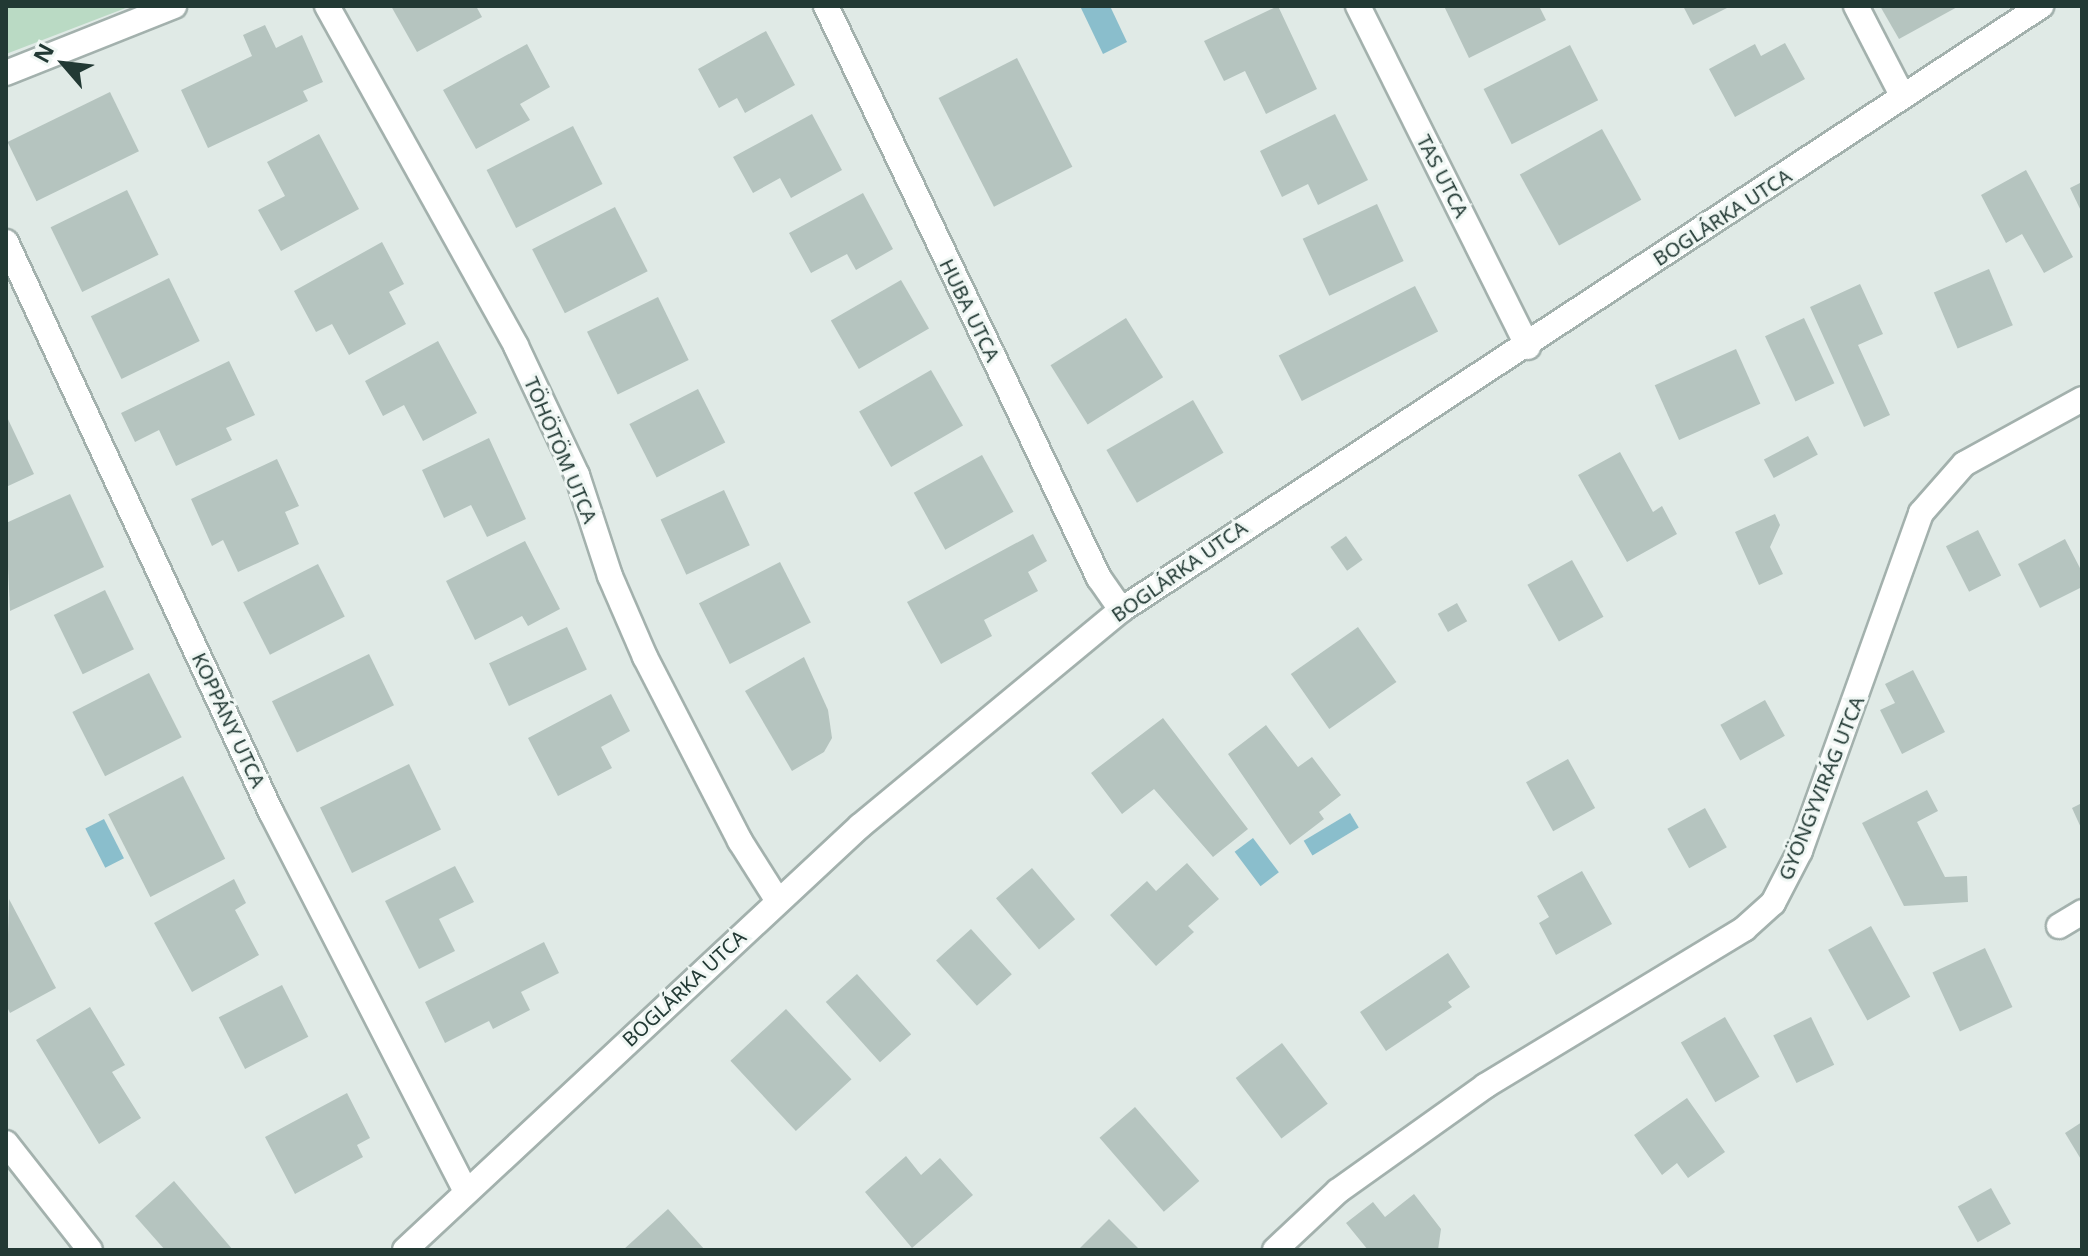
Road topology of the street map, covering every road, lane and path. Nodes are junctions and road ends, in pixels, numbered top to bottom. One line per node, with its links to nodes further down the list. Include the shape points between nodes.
1 (174, 6): 7 (street)
2 (327, 6): 13 (street, TÖHÖTÖM UTCA, via 516,346 577,475 610,576 645,657 740,841)
3 (826, 6): 12 (street, HUBA UTCA, via 1099,578)
4 (1358, 6): 10 (street, TAS UTCA)
5 (1856, 6): 8 (street)
6 (2041, 6): 8 (street, BOGLÁRKA UTCA)
7 (6, 73)
8 (1902, 95): 10 (street, BOGLÁRKA UTCA)
9 (6, 242): 17 (street, KOPPÁNY UTCA, via 271,812)
10 (1528, 347): 12 (street, BOGLÁRKA UTCA, via 1329,469)
11 (2082, 399): 20 (street, GYÖNGYVIRÁG UTCA, via 1964,464 1921,513 1800,851 1773,903 1744,929 1485,1086 1338,1191)
12 (1121, 610): 13 (street, BOGLÁRKA UTCA, via 941,754)
13 (778, 901): 17 (street, BOGLÁRKA UTCA)
14 (2082, 912): 15 (street)
15 (2059, 926)
16 (6, 1143): 18 (street)
17 (466, 1191): 19 (street, BOGLÁRKA UTCA)
18 (90, 1250)
19 (405, 1250)
20 (1275, 1250)

